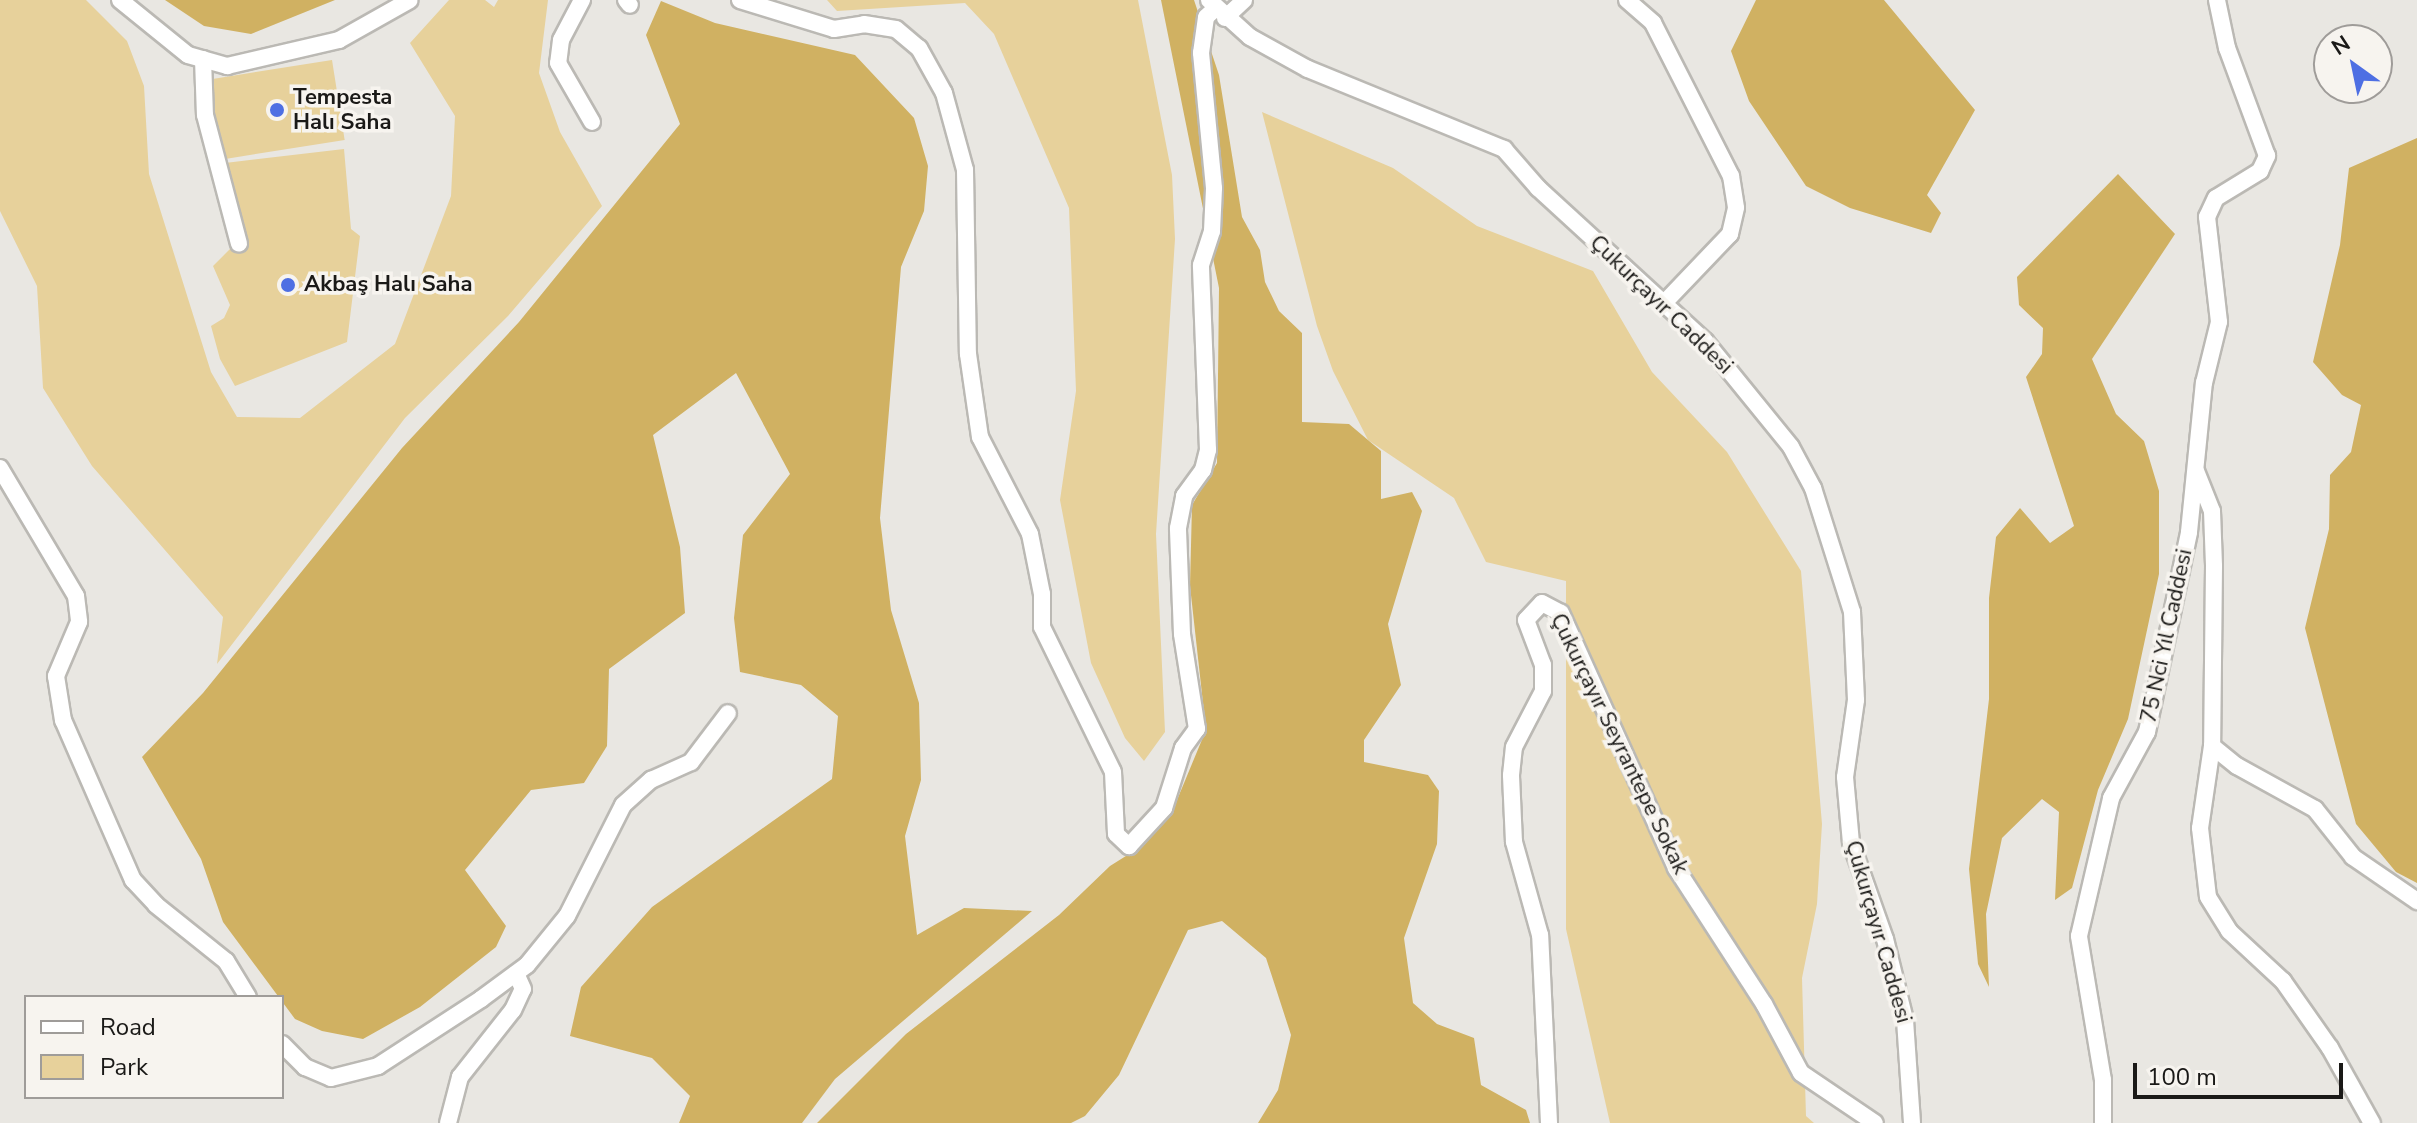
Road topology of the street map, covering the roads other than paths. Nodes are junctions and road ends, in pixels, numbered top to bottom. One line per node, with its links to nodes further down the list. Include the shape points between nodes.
1 (120, 0): 9 (street, via 188,55)
2 (410, 0): 9 (street, via 339,40 227,66)
3 (582, 0): 10 (street, via 561,40 558,63)
4 (740, 0): 8 (street, via 834,29 864,24 896,29 919,48 944,93 965,170 967,340 980,437 1030,534 1042,594 1042,627 1113,772 1116,834 1129,846 1164,808 1183,748 1197,729 1182,634 1178,528 1184,496 1203,470 1208,450 1201,265 1212,231 1214,188 1201,53 1206,17)
5 (1244, 0): 8 (street)
6 (1627, 0): 12 (street, via 1653,23 1731,176 1736,208 1730,234)
7 (2217, 0): 14 (street, 75 Nci Yıl Caddesi, via 2227,48 2267,156 2260,171 2216,198 2207,217 2219,322 2204,383)
8 (1216, 9): 12 (street, Çukurçayır Caddesi, via 1308,69 1504,149 1538,188)
9 (203, 59): 11 (street, via 205,115)
10 (592, 122)
11 (239, 244)
12 (1665, 302): 24 (street, Çukurçayır Caddesi, via 1705,341 1791,447 1813,488 1852,612 1856,700 1845,777 1851,843 1885,939 1905,1020)
13 (0, 468): 19 (street, via 76,596 79,622 56,676 63,720 133,880 226,961)
14 (2195, 470): 16 (street, via 2212,511); 25 (street, 75 Nci Yıl Caddesi, via 2189,532 2147,732 2111,798 2079,936 2103,1080)
15 (728, 713): 18 (street, via 691,762 651,780 623,805 567,916)
16 (2212, 746): 17 (street, via 2237,766 2315,809 2353,857); 26 (street, via 2200,828 2208,897 2229,931 2283,981 2330,1048)
17 (2417, 901)
18 (516, 973): 20 (street, via 378,1066 331,1078 305,1067); 21 (street, via 523,989 460,1077)
19 (247, 995)
20 (284, 1046)
21 (448, 1123)
22 (1549, 1123): 23 (street, Çukurçayır Seyrantepe Sokak, via 1540,935 1514,842 1511,775 1514,747 1543,691 1543,665 1526,620 1542,603 1561,613 1676,868 1764,1004 1801,1073)
23 (1875, 1123)
24 (1912, 1123)
25 (2103, 1123)
26 (2372, 1123)

